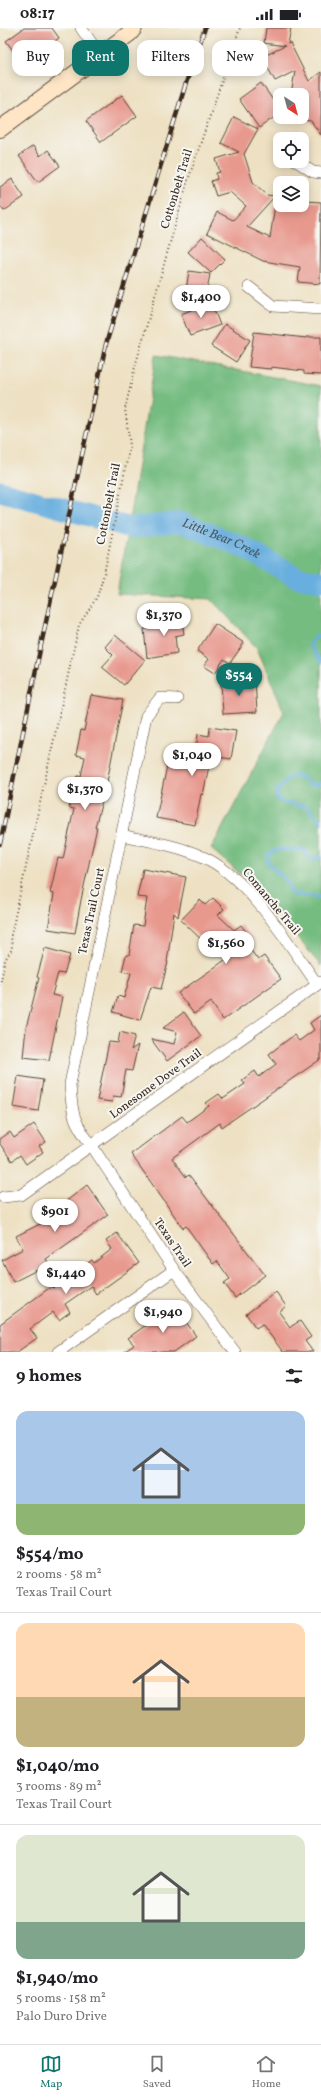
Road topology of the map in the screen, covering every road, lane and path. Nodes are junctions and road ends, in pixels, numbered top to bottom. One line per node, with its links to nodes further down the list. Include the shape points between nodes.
1 (81, 28): 4 (street)
2 (134, 28): 5 (main road)
3 (240, 28): 15 (path, Cottonbelt Trail, via 187,183 135,367 125,409 130,445 104,574 97,597 79,625 12,935 12,949 5,960)
4 (89, 40)
5 (120, 40)
6 (72, 76): 7 (main road)
7 (0, 129)
8 (307, 168): 9 (street)
9 (321, 173)
10 (249, 287): 11 (street, via 273,306)
11 (321, 309)
12 (177, 699): 13 (street, Texas Trail Court, via 160,698 146,716)
13 (121, 835): 14 (street, Comanche Trail, via 178,847 203,856 230,874 282,933); 16 (street, Texas Trail Court, via 70,1084 72,1109 77,1126)
14 (319, 983): 16 (street, Lonesome Dove Trail)
15 (0, 985)
16 (92, 1146): 17 (street, Lonesome Dove Trail, via 21,1195); 18 (street, Texas Trail)
17 (3, 1197)
18 (174, 1270): 19 (street); 20 (street, Texas Trail)
19 (58, 1352)
20 (235, 1352)

